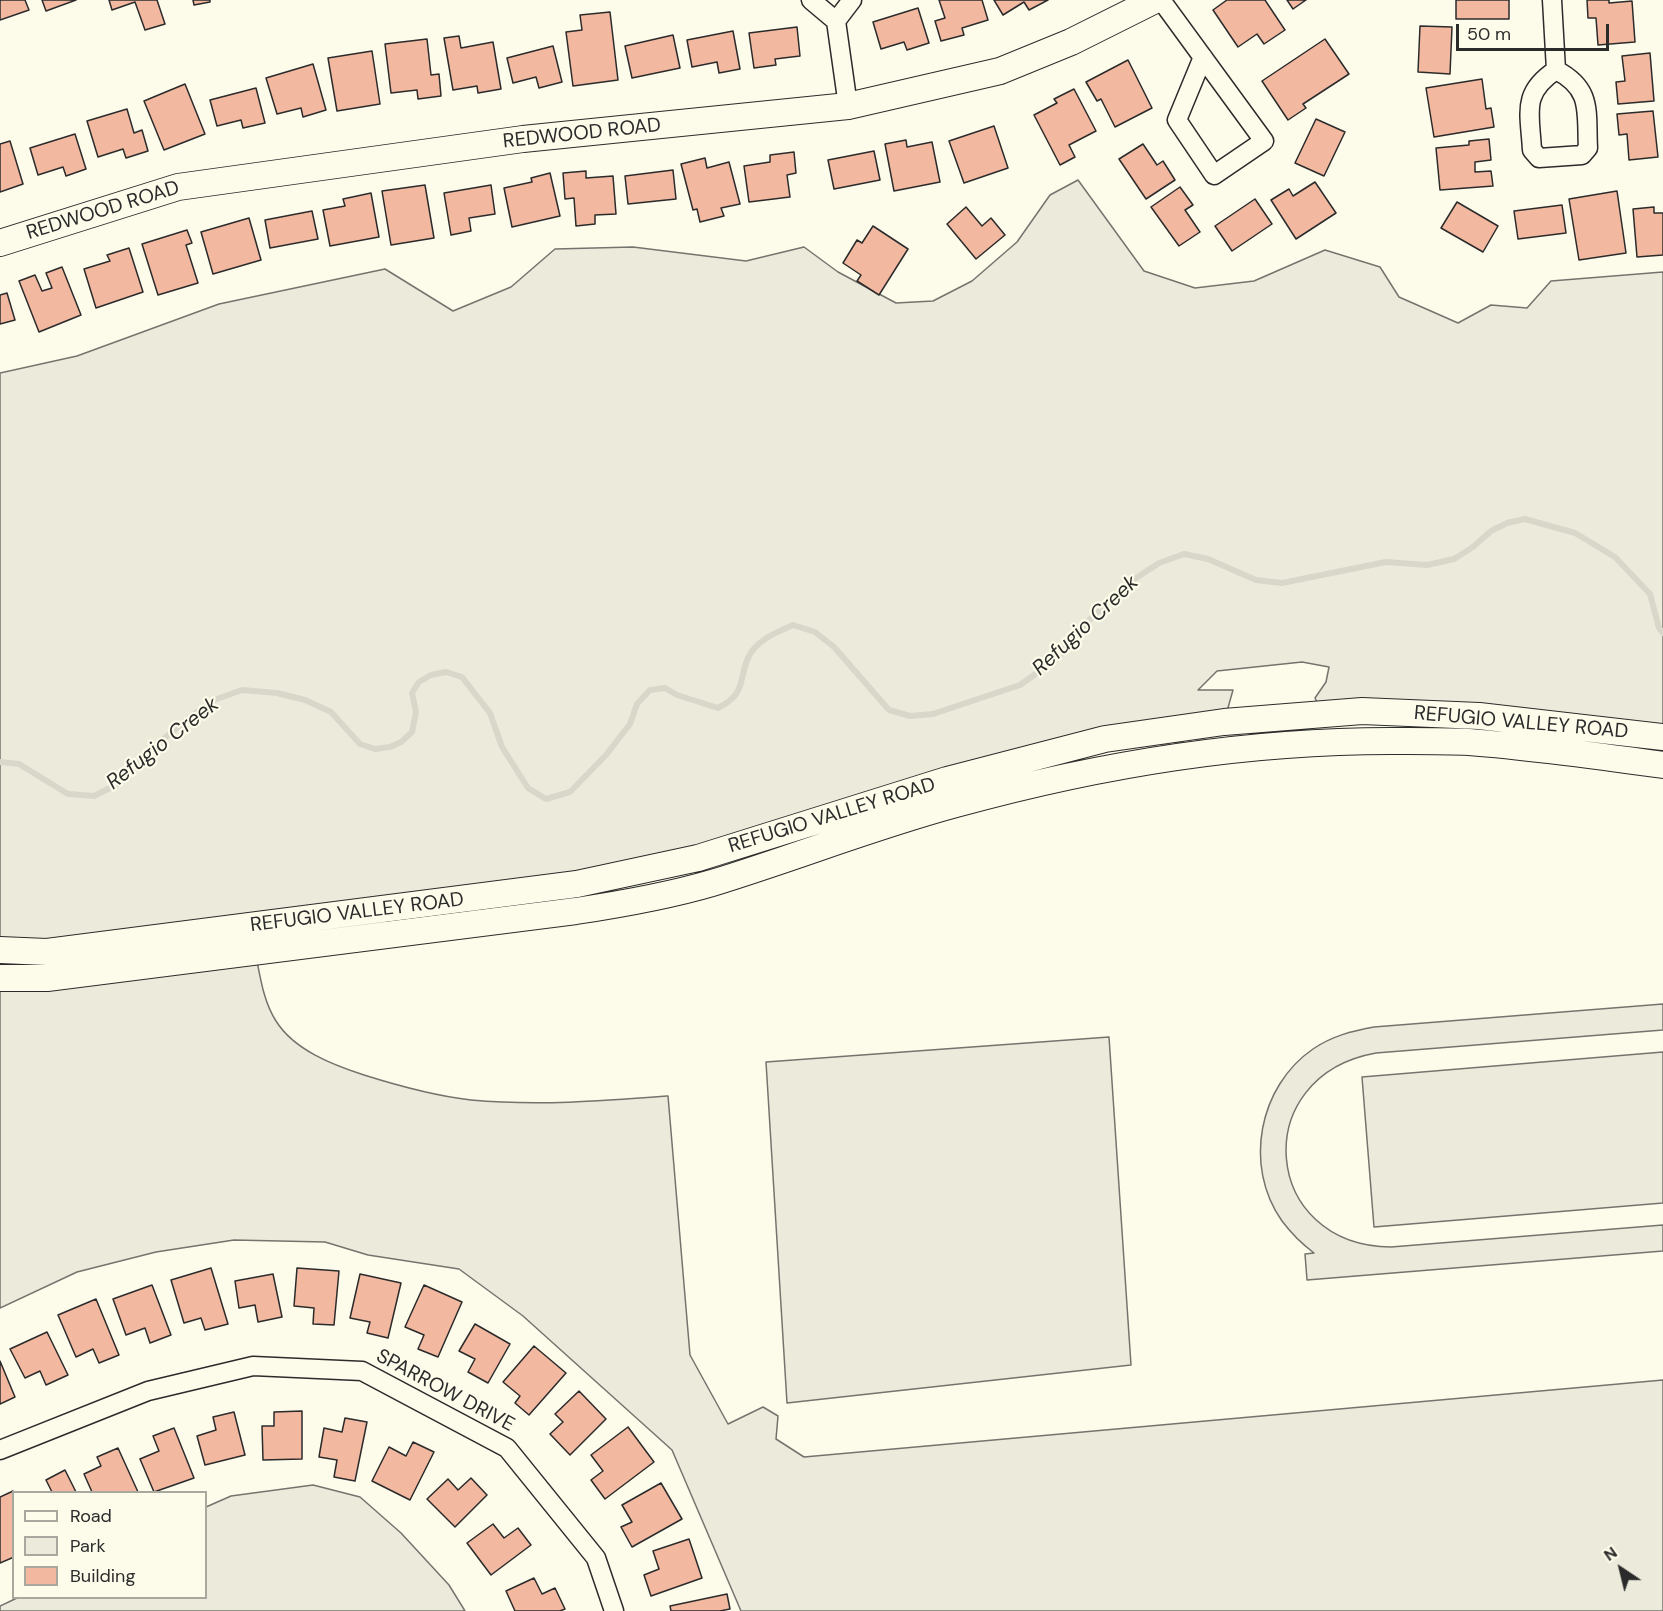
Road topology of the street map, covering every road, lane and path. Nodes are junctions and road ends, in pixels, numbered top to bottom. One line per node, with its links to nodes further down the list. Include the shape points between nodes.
1 (811, 0): 6 (street)
2 (852, 0): 6 (street)
3 (1155, 0): 9 (street, REDWOOD ROAD, via 1071,42 1000,71)
4 (1161, 0): 7 (street)
5 (1552, 0): 8 (street)
6 (836, 21): 9 (street)
7 (1203, 57): 7 (street, via 1264,141 1214,175 1177,120)
8 (1556, 70): 8 (street, via 1533,91 1529,103 1532,150 1539,158 1582,155 1588,148 1585,97 1574,81)
9 (848, 106): 10 (street, REDWOOD ROAD, via 523,139 178,187)
10 (0, 243)
11 (1663, 737): 13 (street, REFUGIO VALLEY ROAD, via 1479,716 1362,711 1224,722 1105,739 947,780 698,858 577,885 47,952)
12 (1663, 765): 14 (street, REFUGIO VALLEY ROAD, via 1467,742 1322,741 1221,750 1117,765 1011,789 711,883 643,900 58,976)
13 (0, 950)
14 (0, 978)
15 (0, 1450): 16 (street, SPARROW DRIVE, via 148,1390 253,1366 362,1371 507,1448 596,1558)
16 (614, 1611)

